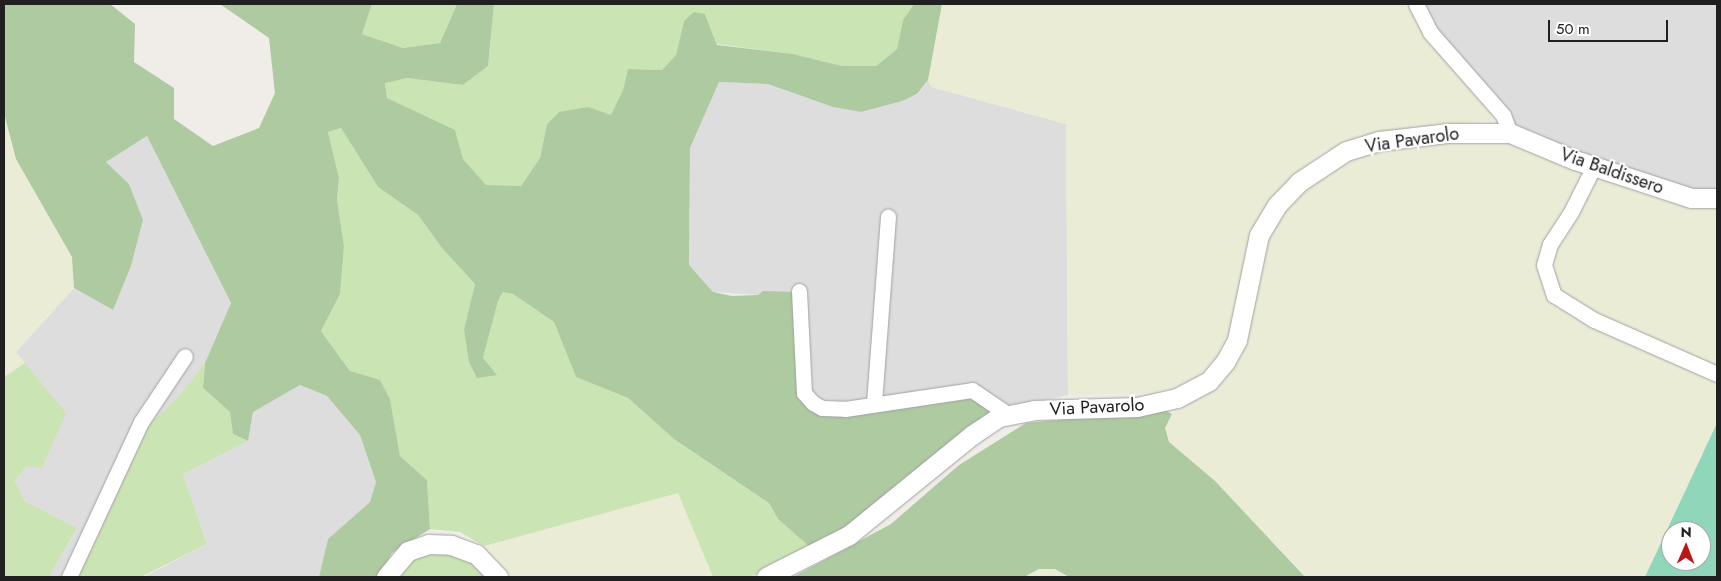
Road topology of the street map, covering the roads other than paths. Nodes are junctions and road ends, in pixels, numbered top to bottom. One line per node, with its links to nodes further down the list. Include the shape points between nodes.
1 (1416, 4): 2 (street, via 1430,32 1503,115)
2 (1510, 133): 3 (street, Via Baldissero); 10 (street, Via Pavarolo, via 1447,133 1379,141 1346,151 1298,182 1277,205 1259,235 1237,340 1209,381 1177,398 1137,407 1034,410)
3 (1594, 166): 4 (street, Via Baldissero, via 1691,198); 8 (street, via 1571,212 1550,244 1544,265 1554,295 1594,320)
4 (1717, 198)
5 (888, 217): 9 (street, via 878,384)
6 (799, 291): 9 (street, via 804,393 822,408 845,409)
7 (186, 356): 11 (street, via 141,422)
8 (1717, 374)
9 (874, 403): 10 (street, via 972,390)
10 (1009, 415): 14 (street, Via Pavarolo, via 999,417 972,435 849,535)
11 (69, 577)
12 (386, 577): 13 (street, via 408,551 428,544 451,544 476,554)
13 (498, 577)
14 (766, 577)

